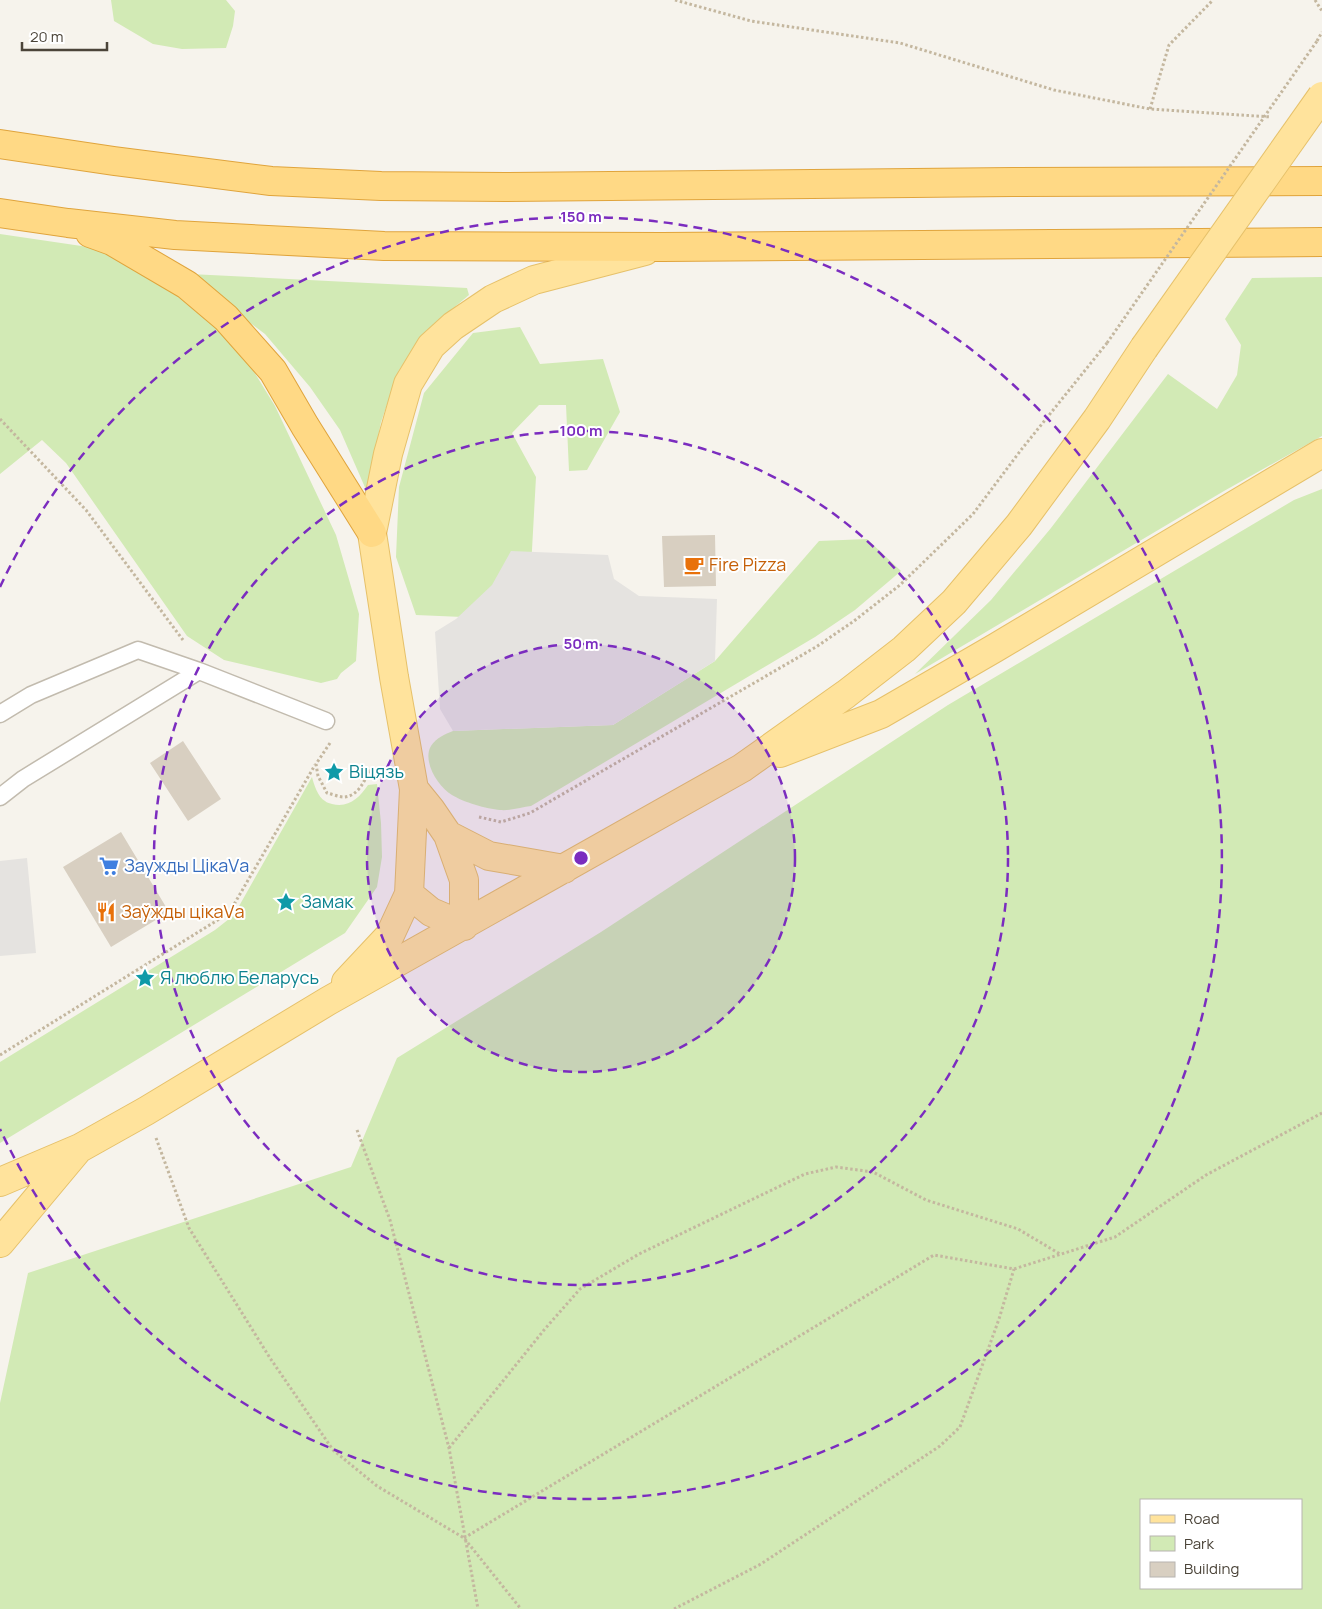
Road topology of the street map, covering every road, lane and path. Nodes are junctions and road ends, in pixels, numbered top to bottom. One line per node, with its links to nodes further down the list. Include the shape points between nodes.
1 (675, 0): 7 (path, via 751,21 900,43 1054,90)
2 (1213, 0): 7 (path, via 1169,45)
3 (1315, 0): 4 (path)
4 (1322, 11)
5 (1322, 32): 26 (path, bridge, via 1107,343 973,514 900,585 816,647 530,813 501,822)
6 (1322, 96): 23 (main road, bridge, via 1097,419 1019,526 954,602 904,649 861,683)
7 (1150, 109): 8 (path)
8 (1274, 117)
9 (0, 144): 10 (highway, via 271,181 381,186)
10 (1322, 181)
11 (0, 214): 12 (highway)
12 (68, 223): 14 (highway, via 175,235 384,246); 17 (highway, via 112,241 187,285 226,318 273,371)
13 (1322, 242): 14 (highway)
14 (662, 247): 17 (main road, via 534,280 493,299 453,326 431,346 408,384 388,454)
15 (0, 419): 18 (path, via 86,510)
16 (1322, 453): 23 (main road, via 881,714)
17 (372, 533): 24 (main road)
18 (187, 646)
19 (199, 671): 20 (lane, via 138,650 31,695); 21 (lane); 25 (lane, via 23,779)
20 (0, 714)
21 (326, 721): 22 (path, via 331,742)
22 (316, 764): 24 (path, via 318,776 328,793 344,797 356,793 369,772); 32 (path, via 229,913)
23 (742, 768): 28 (main road)
24 (414, 789): 27 (main road); 29 (main road)
25 (0, 797)
26 (474, 816)
27 (448, 835): 28 (main road, via 489,856); 30 (main road, via 464,880)
28 (564, 869): 30 (main road)
29 (409, 894): 30 (main road, via 431,912); 31 (main road, via 390,935)
30 (464, 926): 31 (main road)
31 (328, 1001): 33 (main road)
32 (0, 1055)
33 (146, 1111): 36 (main road); 42 (path, via 189,1228 270,1358 333,1450 377,1486)
34 (1322, 1113): 39 (path, via 1206,1175 1114,1237)
35 (357, 1130): 41 (path, via 390,1220)
36 (80, 1148): 37 (main road); 38 (main road)
37 (0, 1182)
38 (0, 1243)
39 (1061, 1254): 40 (path); 41 (path, via 1018,1229 926,1200 873,1172 836,1167 805,1174 639,1254 580,1289)
40 (1014, 1269): 42 (path, via 934,1255); 45 (path, via 960,1427 940,1446 761,1564)
41 (449, 1448): 42 (path)
42 (464, 1538): 43 (path); 44 (path)
43 (478, 1609)
44 (521, 1609)
45 (674, 1609)

